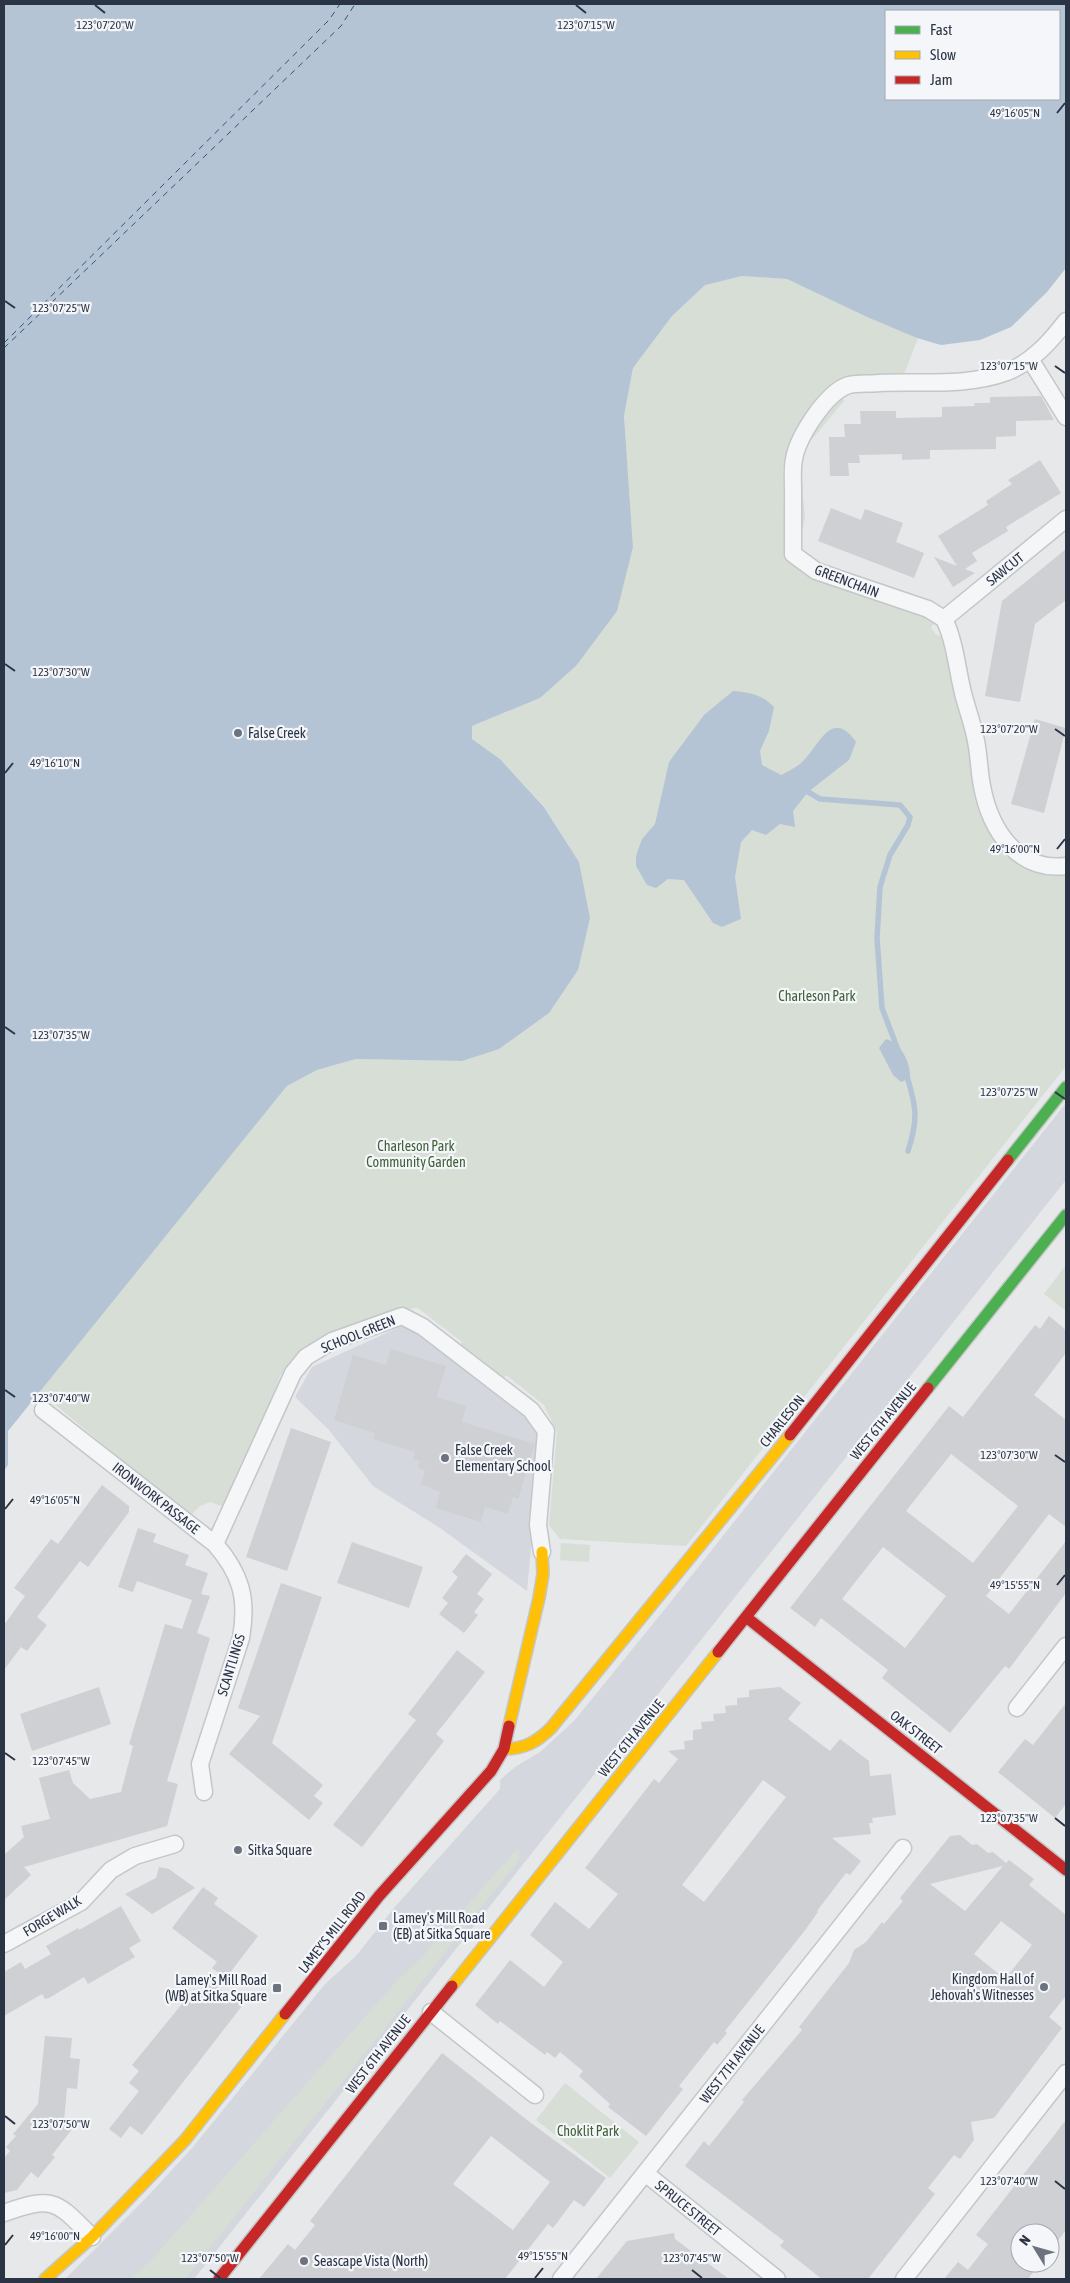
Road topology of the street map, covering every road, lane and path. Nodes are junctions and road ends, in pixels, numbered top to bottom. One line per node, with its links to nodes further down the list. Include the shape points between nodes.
1 (1066, 321): 2 (street)
2 (1030, 359): 3 (street); 5 (street, GREENCHAIN, via 1006,372 965,382 849,385 832,396 802,435 797,447 793,462 793,554 816,571 928,609)
3 (1066, 417)
4 (1066, 519): 5 (street, SAWCUT)
5 (944, 619): 6 (street, via 976,741 988,809 997,829 1007,844 1027,860 1043,866)
6 (1066, 866)
7 (1066, 1087): 15 (street, CHARLESON, via 780,1449 552,1728 527,1748)
8 (1065, 1218): 12 (street, WEST 6TH AVENUE)
9 (43, 1410): 10 (street, IRONWORK PASSAGE)
10 (215, 1544): 11 (street, SCHOOL GREEN, via 293,1373 306,1357 332,1341 402,1316 423,1327 531,1410 546,1431 538,1525); 16 (street, SCANTLINGS, via 236,1574 244,1615 241,1638 200,1764)
11 (542, 1552): 15 (street, LAMEY'S MILL ROAD, via 544,1574)
12 (746, 1617): 19 (street, OAK STREET); 21 (street, WEST 6TH AVENUE)
13 (1066, 1646): 14 (street)
14 (1017, 1708)
15 (504, 1749): 26 (street, LAMEY'S MILL ROAD, via 490,1771 379,1896 185,2140)
16 (204, 1792)
17 (175, 1844): 20 (street, FORGE WALK, via 135,1856 111,1870 81,1902)
18 (903, 1848): 24 (street, WEST 7TH AVENUE)
19 (1066, 1870)
20 (4, 1944)
21 (430, 2012): 23 (street); 28 (street, WEST 6TH AVENUE)
22 (1066, 2073): 31 (street)
23 (535, 2095)
24 (645, 2173): 29 (street, WEST 7TH AVENUE); 30 (street, SPRUCE STREET)
25 (4, 2212): 26 (street, via 36,2202 54,2204 64,2208)
26 (92, 2237): 27 (street, LAMEY'S MILL ROAD)
27 (45, 2279)
28 (218, 2279)
29 (561, 2279)
30 (777, 2279)
31 (904, 2279)

